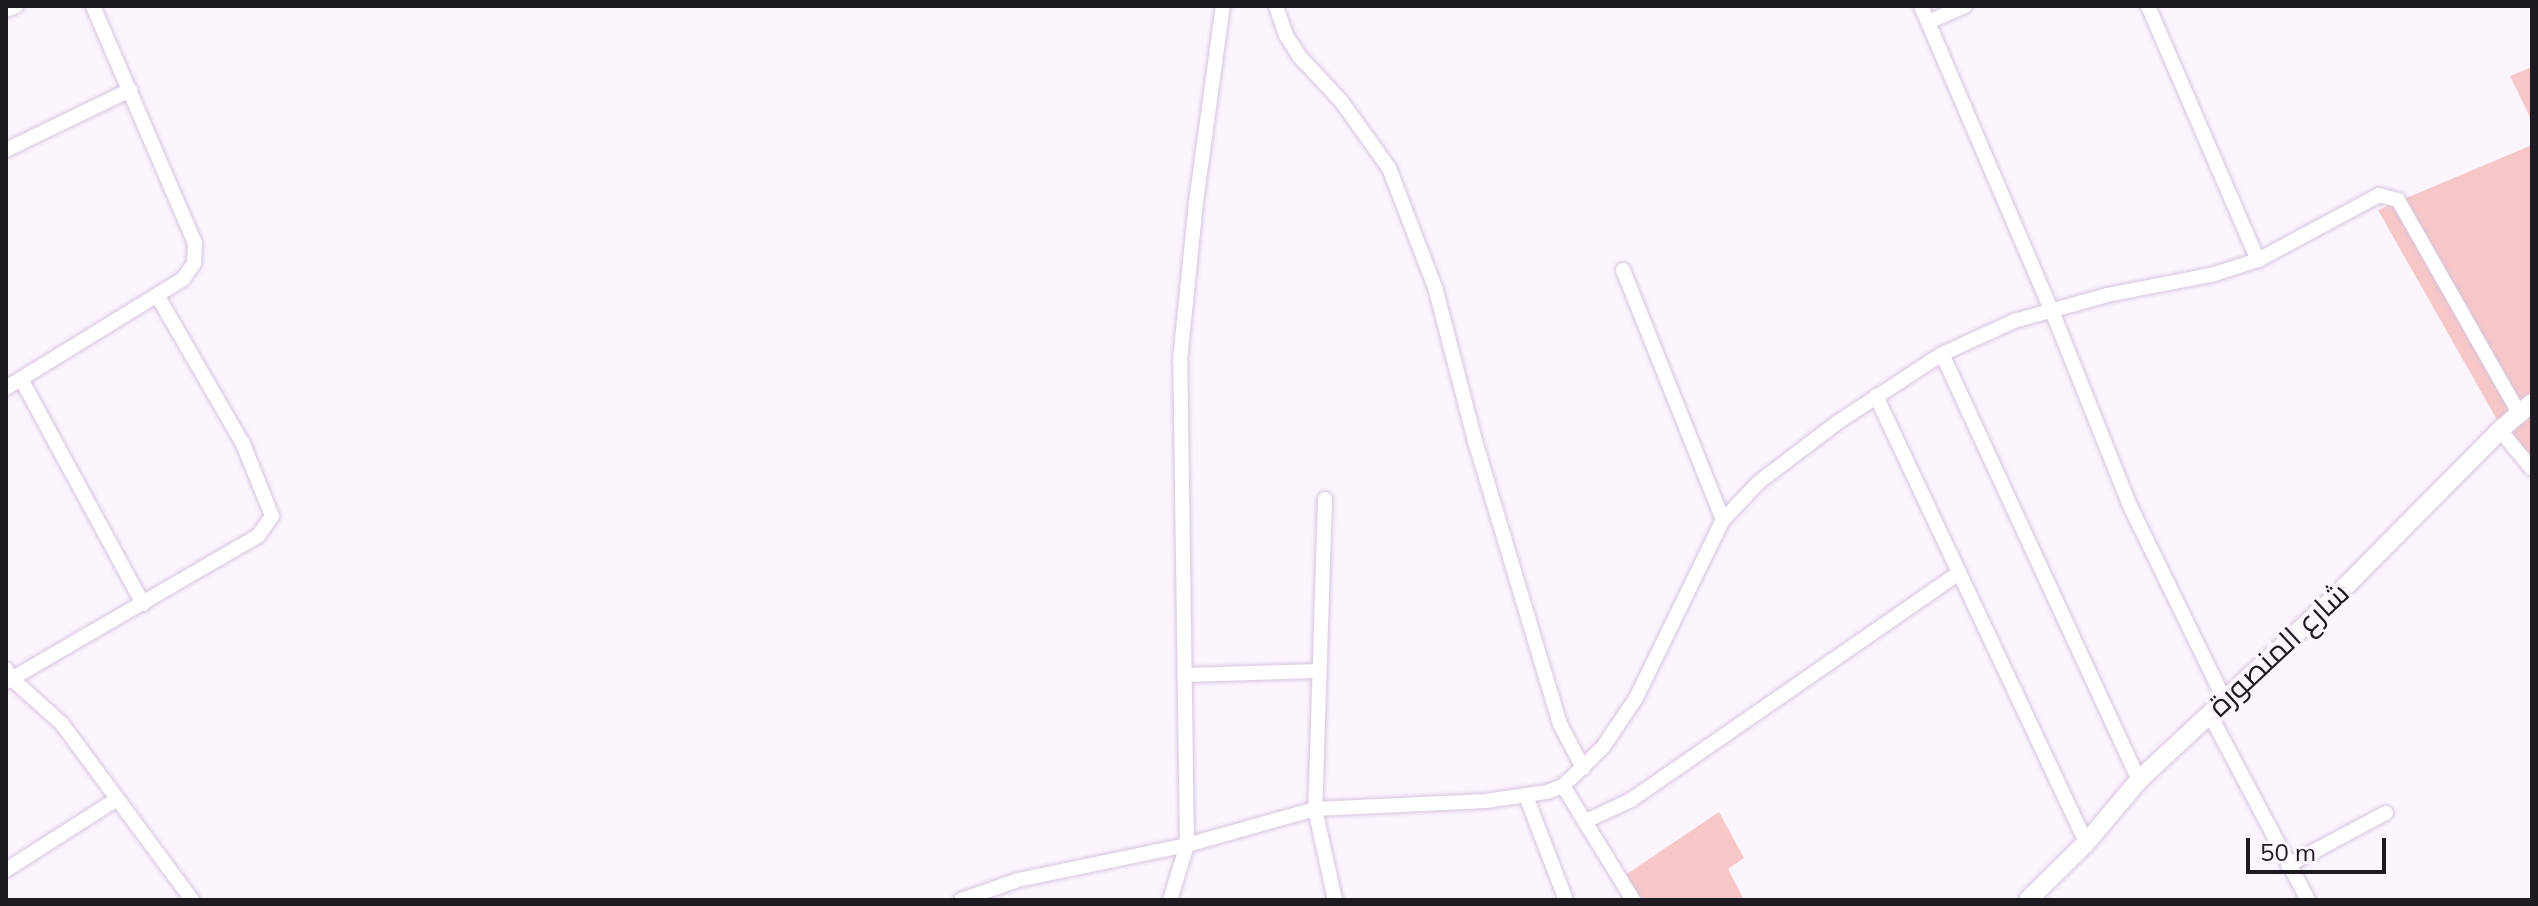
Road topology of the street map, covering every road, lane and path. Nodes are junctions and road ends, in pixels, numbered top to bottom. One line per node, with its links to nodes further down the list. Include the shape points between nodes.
1 (16, 6): 8 (street)
2 (93, 6): 10 (street)
3 (1223, 6): 28 (street, via 1180,360)
4 (1276, 6): 32 (street, via 1299,56 1341,101 1389,168 1435,287 1560,724)
5 (1921, 6): 9 (street)
6 (1965, 6): 9 (street)
7 (2148, 6): 12 (street)
8 (6, 10)
9 (1928, 22): 15 (street)
10 (130, 90): 11 (street); 14 (street, via 195,243 189,271)
11 (6, 150)
12 (2258, 260): 15 (street); 20 (street, via 2379,195 2398,200)
13 (1623, 270): 24 (street)
14 (157, 295): 17 (street); 26 (street, via 243,444 272,516 258,536)
15 (2052, 311): 16 (street, via 2014,321); 30 (street, via 2130,506)
16 (1942, 354): 19 (street); 33 (street)
17 (21, 379): 18 (street); 26 (street)
18 (6, 388)
19 (1876, 396): 24 (street, via 1759,482); 25 (street)
20 (2526, 409): 21 (street, شارع المنصورة)
21 (2500, 430): 22 (street); 30 (street, شارع المنصورة, via 2334,598)
22 (2532, 469)
23 (1325, 499): 27 (street)
24 (1723, 520): 32 (street, via 1636,698)
25 (1959, 573): 39 (street, via 1631,800); 40 (street)
26 (143, 604): 29 (street)
27 (1319, 671): 28 (street); 37 (street)
28 (1185, 675): 41 (street)
29 (8, 676): 36 (street, via 62,724)
30 (2224, 699): 31 (street, شارع المنصورة)
31 (2209, 713): 33 (street, شارع المنصورة); 42 (street)
32 (1583, 768): 34 (street)
33 (2139, 780): 40 (street, شارع المنصورة)
34 (1563, 786): 35 (street); 39 (street)
35 (1526, 796): 37 (street); 48 (street)
36 (117, 799): 43 (street); 44 (street)
37 (1315, 809): 41 (street); 47 (street)
38 (2386, 813): 42 (street)
39 (1586, 821): 49 (street)
40 (2086, 843): 50 (street, شارع المنصورة)
41 (1187, 845): 45 (street, via 1018,880); 46 (street)
42 (2288, 865): 51 (street)
43 (6, 870)
44 (192, 900)
45 (961, 900)
46 (1170, 900)
47 (1335, 900)
48 (1566, 900)
49 (1633, 900)
50 (2028, 900)
51 (2308, 900)

